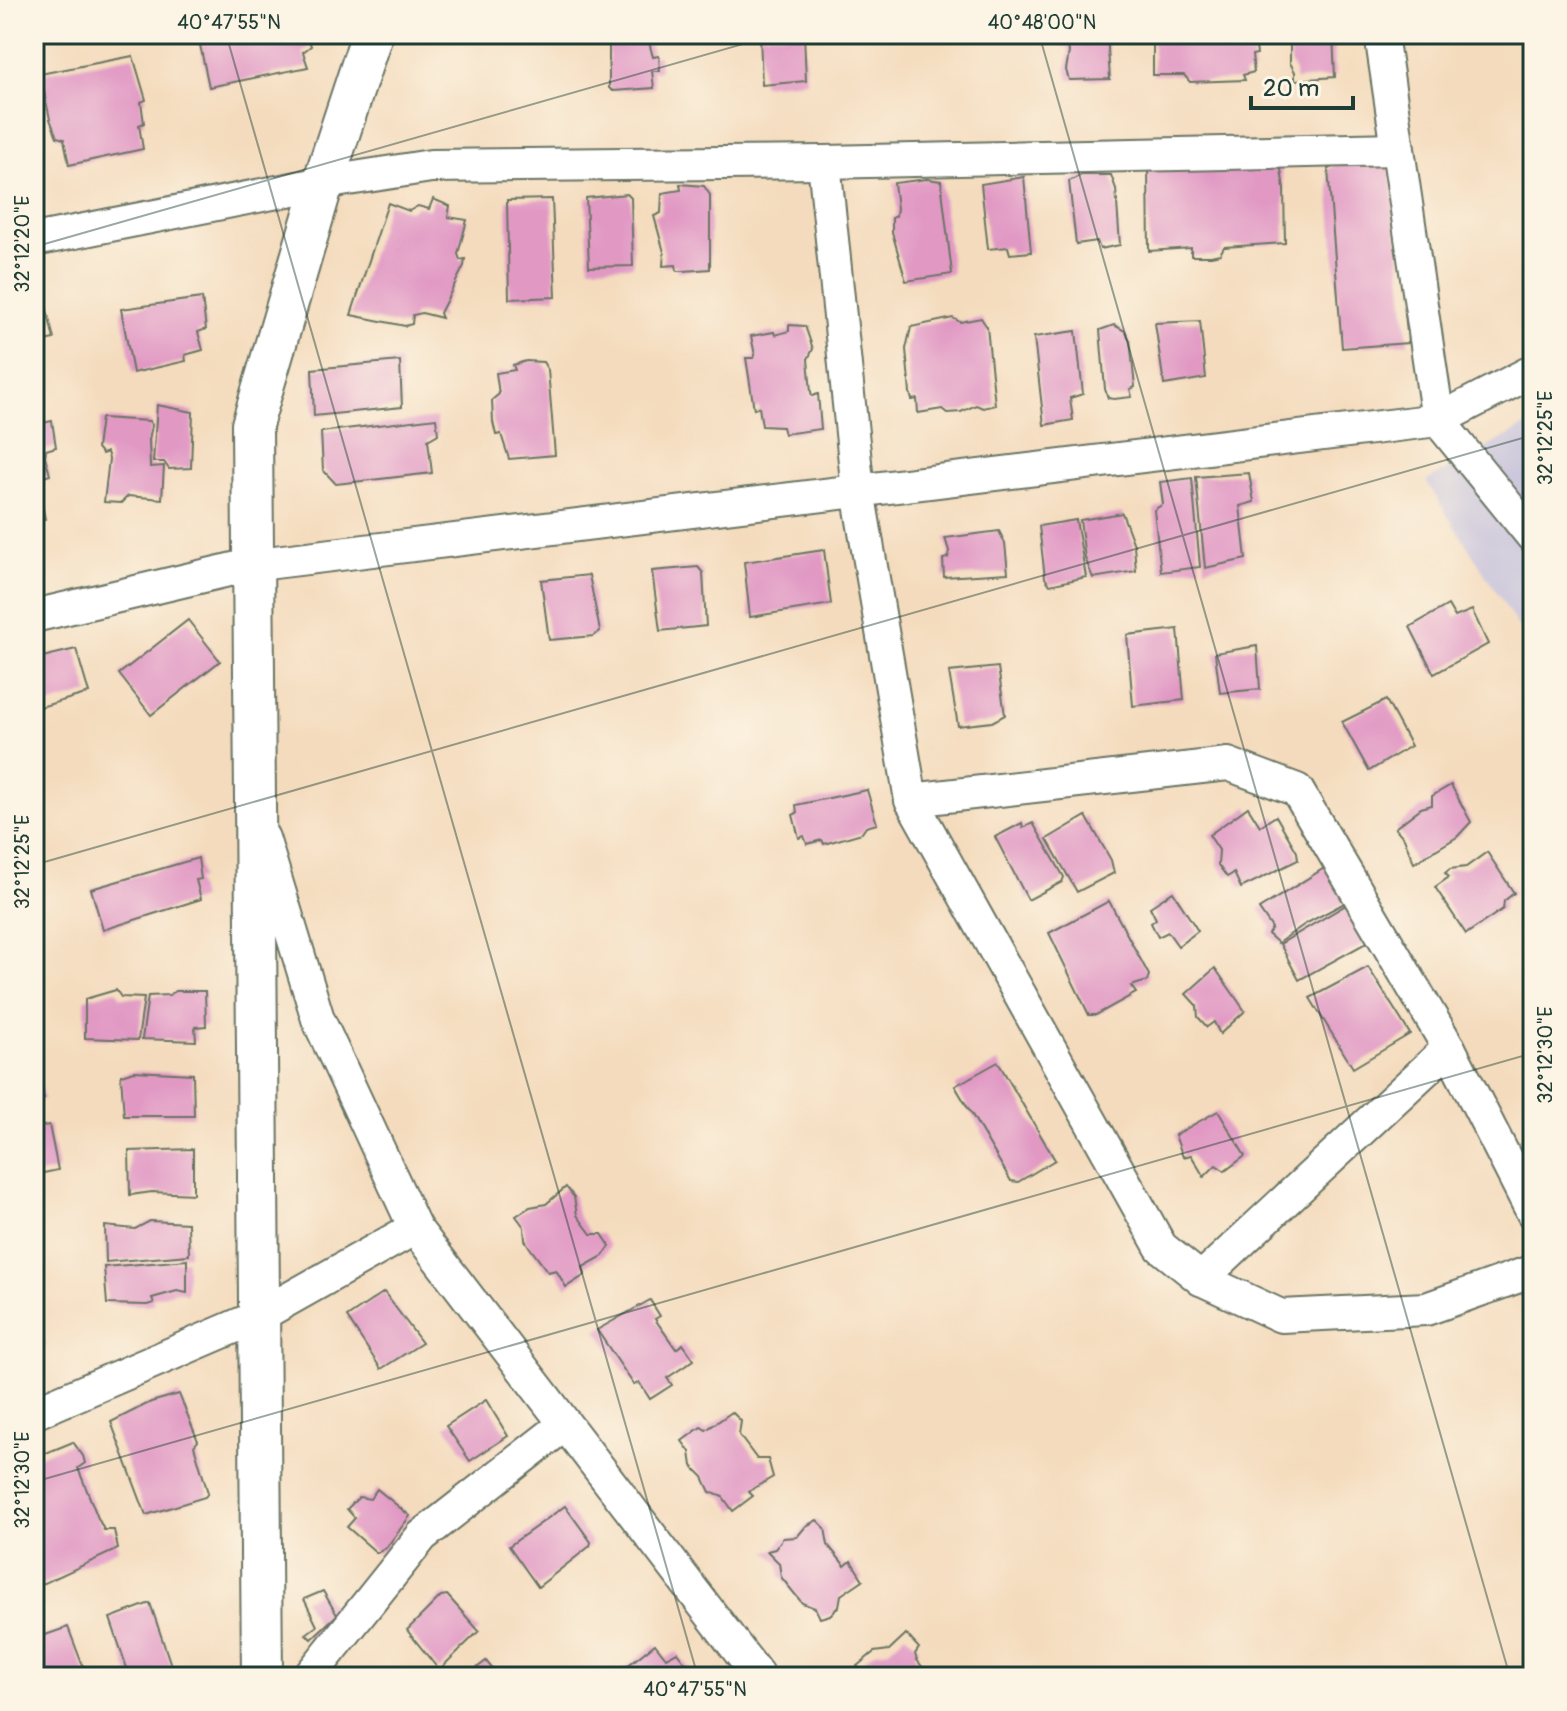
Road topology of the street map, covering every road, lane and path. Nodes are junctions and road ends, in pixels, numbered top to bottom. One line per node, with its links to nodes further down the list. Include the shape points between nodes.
1 (372, 34): 5 (street)
2 (1381, 34): 3 (street)
3 (1398, 149): 4 (street); 8 (street)
4 (824, 162): 5 (street, via 431,166); 9 (street)
5 (323, 183): 6 (street); 11 (street, via 252,425)
6 (34, 240)
7 (1533, 371): 8 (street)
8 (1438, 420): 9 (street); 10 (street)
9 (858, 491): 11 (street); 13 (street)
10 (1533, 537)
11 (250, 565): 12 (street); 14 (street)
12 (34, 616)
13 (911, 800): 15 (street, via 1228,764 1297,790); 19 (street, via 1161,1247)
14 (253, 803): 17 (street, via 318,1019); 20 (street)
15 (1449, 1048): 16 (street); 19 (street)
16 (1533, 1213)
17 (415, 1228): 20 (street); 22 (street)
18 (1533, 1271): 19 (street, via 1426,1309 1281,1316)
19 (1201, 1279)
20 (257, 1317): 21 (street); 23 (street)
21 (34, 1413)
22 (564, 1425): 24 (street, via 422,1536); 25 (street)
23 (262, 1677)
24 (309, 1677)
25 (759, 1677)

